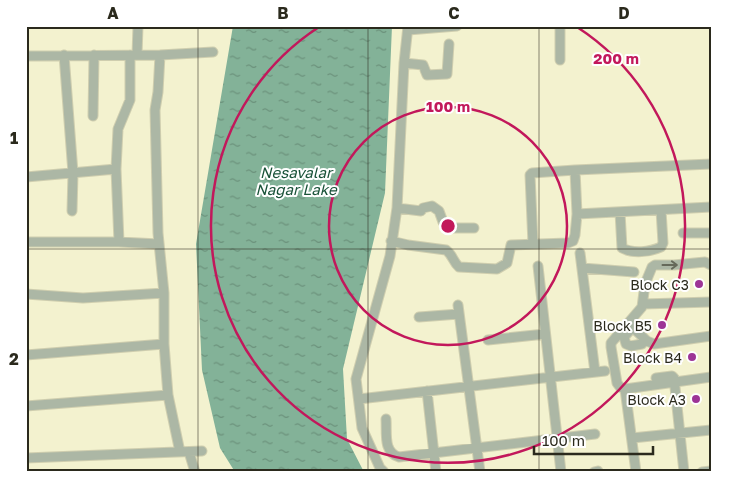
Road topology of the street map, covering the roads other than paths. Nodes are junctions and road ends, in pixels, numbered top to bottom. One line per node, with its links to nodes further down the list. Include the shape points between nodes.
1 (138, 26): 9 (street)
2 (457, 26): 4 (street)
3 (560, 26): 12 (street)
4 (408, 28): 13 (street)
5 (448, 44): 13 (street, via 447,74 427,75 422,66)
6 (213, 52): 10 (street)
7 (64, 55): 8 (street); 11 (street); 18 (street)
8 (94, 55): 9 (street); 14 (street)
9 (133, 55): 10 (street); 16 (street, via 130,100 118,129)
10 (160, 55): 32 (street, via 155,110)
11 (26, 56)
12 (560, 60)
13 (404, 62): 21 (street)
14 (93, 116)
15 (711, 164): 17 (street)
16 (116, 170): 18 (street); 31 (street)
17 (575, 170): 25 (street); 33 (street, via 530,175)
18 (73, 173): 19 (street); 23 (street)
19 (26, 177)
20 (711, 207): 22 (street)
21 (397, 208): 26 (street, via 421,211 432,206 449,228); 29 (street)
22 (661, 210): 24 (street); 24 (street, via 661,247 642,251 622,248)
23 (72, 211)
24 (620, 212): 25 (street)
25 (577, 214): 33 (street, via 573,241)
26 (474, 228)
27 (711, 232): 28 (street)
28 (683, 233)
29 (391, 241): 33 (street, via 446,250 459,267 476,269 502,267 510,245); 59 (street, via 390,256 356,379)
30 (26, 242): 31 (street)
31 (119, 242): 32 (street)
32 (159, 244): 39 (street)
33 (534, 244)
34 (580, 253): 37 (street)
35 (538, 266): 45 (street)
36 (711, 266): 42 (street, one-way to 36, via 645,284 649,271 655,265 705,262)
37 (582, 268): 38 (street); 51 (street, via 600,371)
38 (634, 272)
39 (164, 293): 40 (street, via 83,298); 48 (street)
40 (26, 294)
41 (711, 302): 42 (street)
42 (643, 304): 44 (street)
43 (419, 318): 55 (street, via 459,309)
44 (630, 325): 46 (street, via 654,344); 49 (street, via 624,337 626,344); 56 (street, via 614,338 610,348 617,383)
45 (545, 334): 47 (street); 51 (street)
46 (711, 336)
47 (488, 340)
48 (164, 344): 50 (street); 58 (street)
49 (642, 344)
50 (26, 355)
51 (550, 377): 55 (street); 65 (street)
52 (711, 377): 54 (street)
53 (656, 378): 54 (street, via 672,376)
54 (675, 382): 56 (street); 63 (street)
55 (469, 386): 57 (street); 67 (street)
56 (626, 389): 66 (street)
57 (427, 391): 59 (street); 70 (street)
58 (168, 395): 60 (street); 69 (street)
59 (359, 399): 75 (street, via 362,428)
60 (26, 406)
61 (386, 420): 70 (street, via 388,449 394,455)
62 (711, 430): 63 (street)
63 (681, 433): 66 (street); 81 (street)
64 (595, 434): 65 (street)
65 (557, 438): 67 (street); 78 (street)
66 (632, 438): 80 (street)
67 (477, 448): 70 (street); 77 (street)
68 (202, 451): 69 (street)
69 (185, 452): 71 (street); 74 (street)
70 (434, 453): 76 (street)
71 (26, 458)
72 (598, 471): 79 (street)
73 (711, 471): 82 (street)
74 (195, 472)
75 (384, 472)
76 (436, 472)
77 (480, 472)
78 (561, 472)
79 (594, 472)
80 (636, 472)
81 (684, 472)
82 (702, 472)

